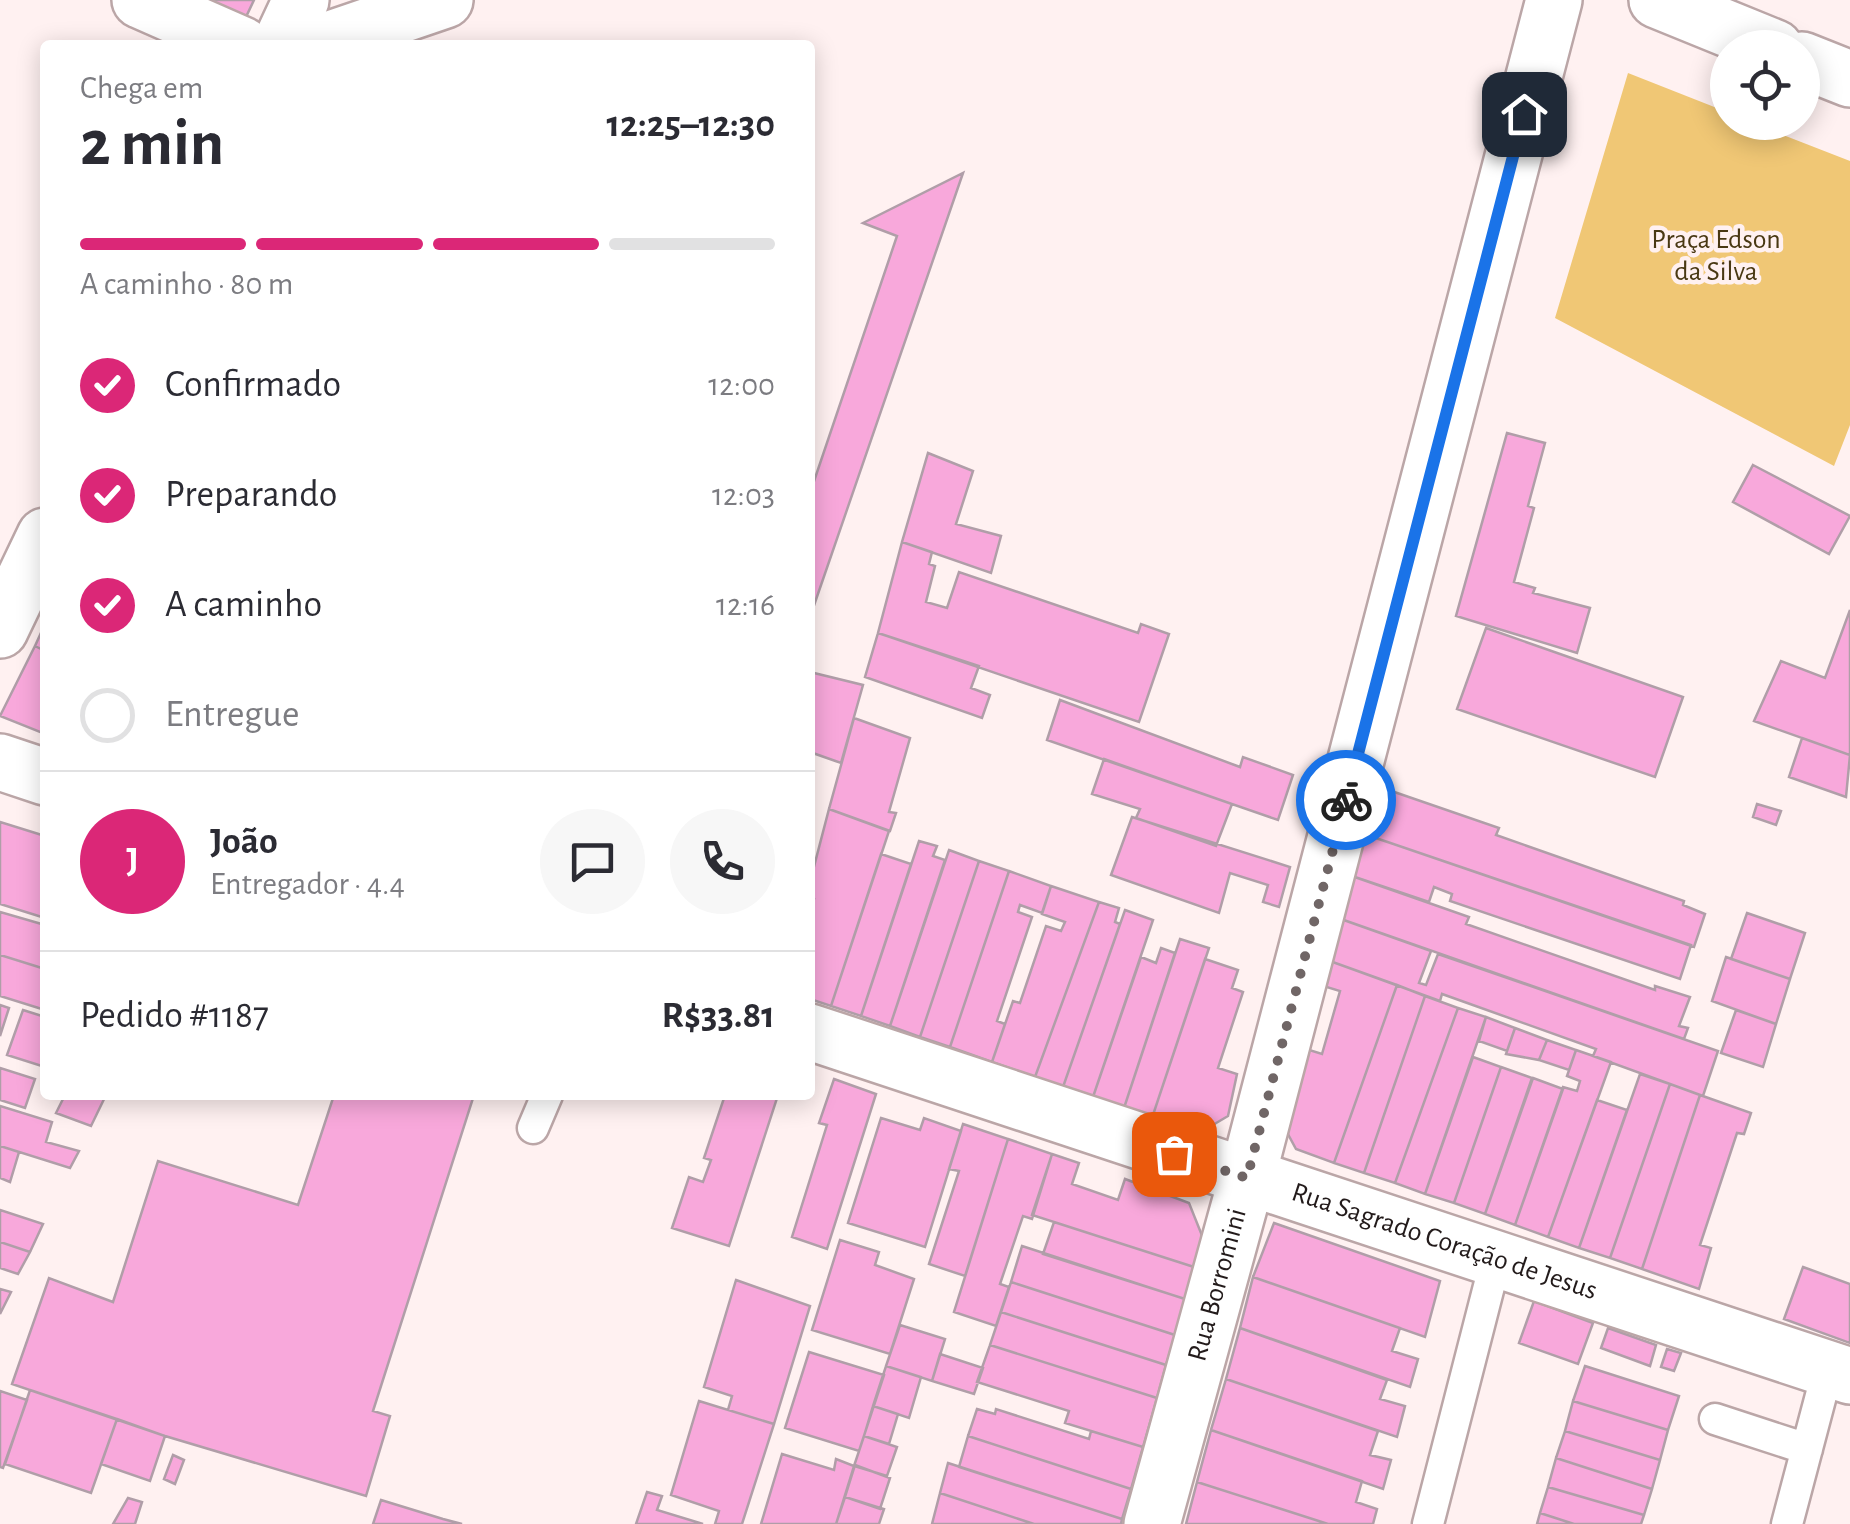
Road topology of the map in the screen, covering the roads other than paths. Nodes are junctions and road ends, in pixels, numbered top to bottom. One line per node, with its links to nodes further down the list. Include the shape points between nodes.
1 (140, 0): 7 (street)
2 (301, 0): 8 (street)
3 (446, 0): 9 (street)
4 (1554, 0): 19 (street, Rua Borromini)
5 (1657, 0): 6 (street)
6 (1731, 30)
7 (231, 40)
8 (282, 40)
9 (328, 40)
10 (1820, 67): 11 (street)
11 (1850, 78)
12 (40, 546): 13 (street)
13 (0, 630)
14 (0, 762): 15 (street)
15 (40, 774)
16 (815, 1034): 19 (street, Rua Sagrado Coração de Jesus)
17 (545, 1100): 18 (lane)
18 (533, 1128)
19 (1247, 1178): 20 (street, Rua Sagrado Coração de Jesus); 24 (street, Rua Borromini)
20 (1496, 1260): 21 (street, Rua Sagrado Coração de Jesus); 25 (lane)
21 (1839, 1373): 23 (lane)
22 (1715, 1419): 23 (lane)
23 (1807, 1449): 26 (lane)
24 (1152, 1524)
25 (1428, 1524)
26 (1787, 1524)

